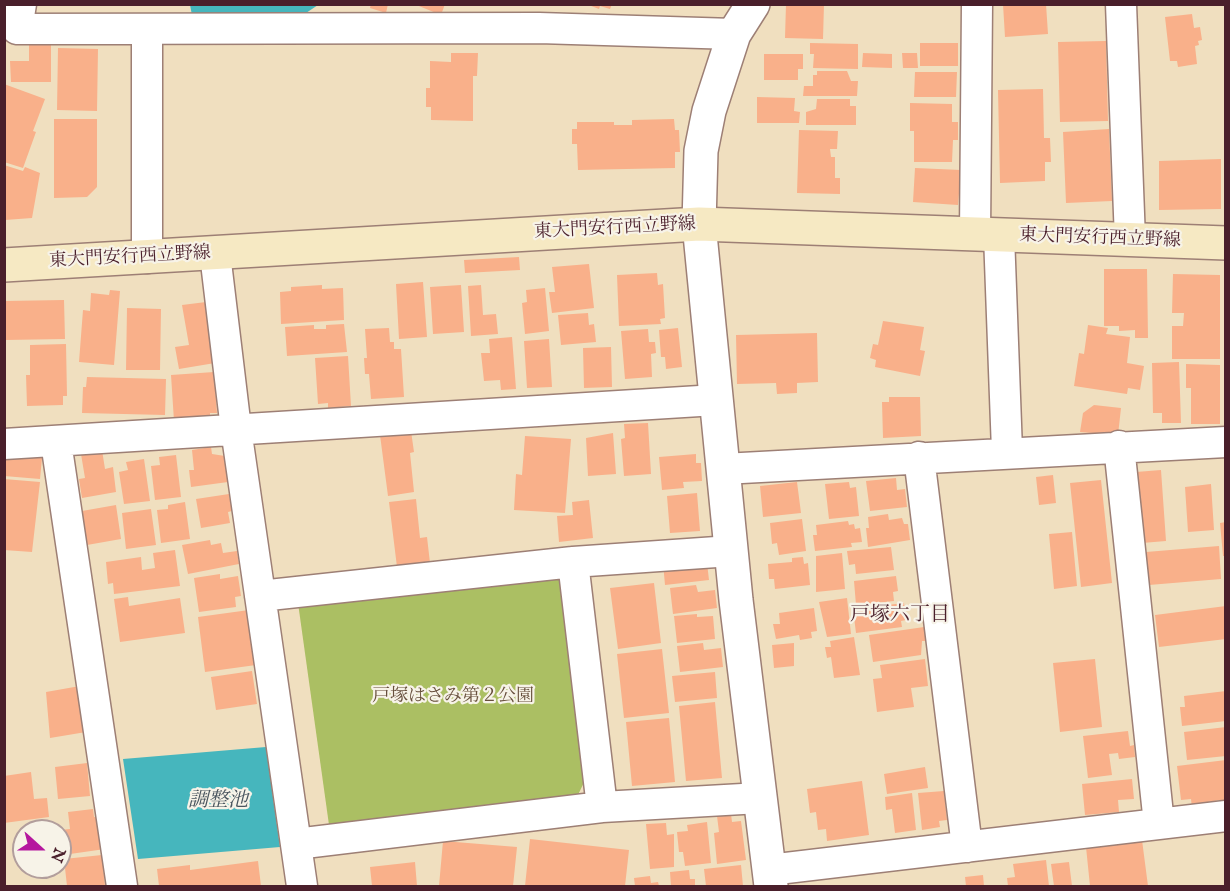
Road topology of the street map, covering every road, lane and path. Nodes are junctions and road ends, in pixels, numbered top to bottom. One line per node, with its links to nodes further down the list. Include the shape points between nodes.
1 (21, 4): 7 (street, via 17,28)
2 (753, 4): 8 (street)
3 (977, 4): 10 (street)
4 (1121, 4): 11 (street)
5 (333, 15): 6 (street); 7 (street)
6 (542, 16): 8 (street)
7 (147, 30): 14 (street)
8 (734, 34): 9 (street, via 709,111 701,151)
9 (699, 224): 10 (main road, 東大門安行西立野線); 13 (main road, 東大門安行西立野線); 16 (street)
10 (987, 234): 11 (main road, 東大門安行西立野線); 22 (street)
11 (1130, 240): 12 (main road, 東大門安行西立野線)
12 (1226, 243)
13 (215, 254): 14 (main road, 東大門安行西立野線); 17 (street)
14 (147, 258): 15 (main road, 東大門安行西立野線)
15 (4, 265)
16 (716, 400): 17 (street); 24 (street)
17 (236, 429): 18 (street); 27 (street)
18 (56, 442): 20 (street); 35 (street)
19 (1226, 442): 21 (street)
20 (4, 444)
21 (1119, 446): 22 (street); 31 (street)
22 (1007, 452): 23 (street)
23 (920, 457): 24 (street); 33 (street)
24 (723, 469): 25 (street)
25 (731, 550): 26 (street); 28 (street)
26 (573, 561): 27 (street); 29 (street)
27 (260, 596): 32 (street)
28 (760, 798): 29 (street); 34 (street)
29 (602, 807): 32 (street)
30 (1226, 816): 31 (street)
31 (1159, 824): 33 (street)
32 (296, 844): 36 (street)
33 (967, 847): 34 (street)
34 (770, 878)
35 (122, 886)
36 (302, 886)

